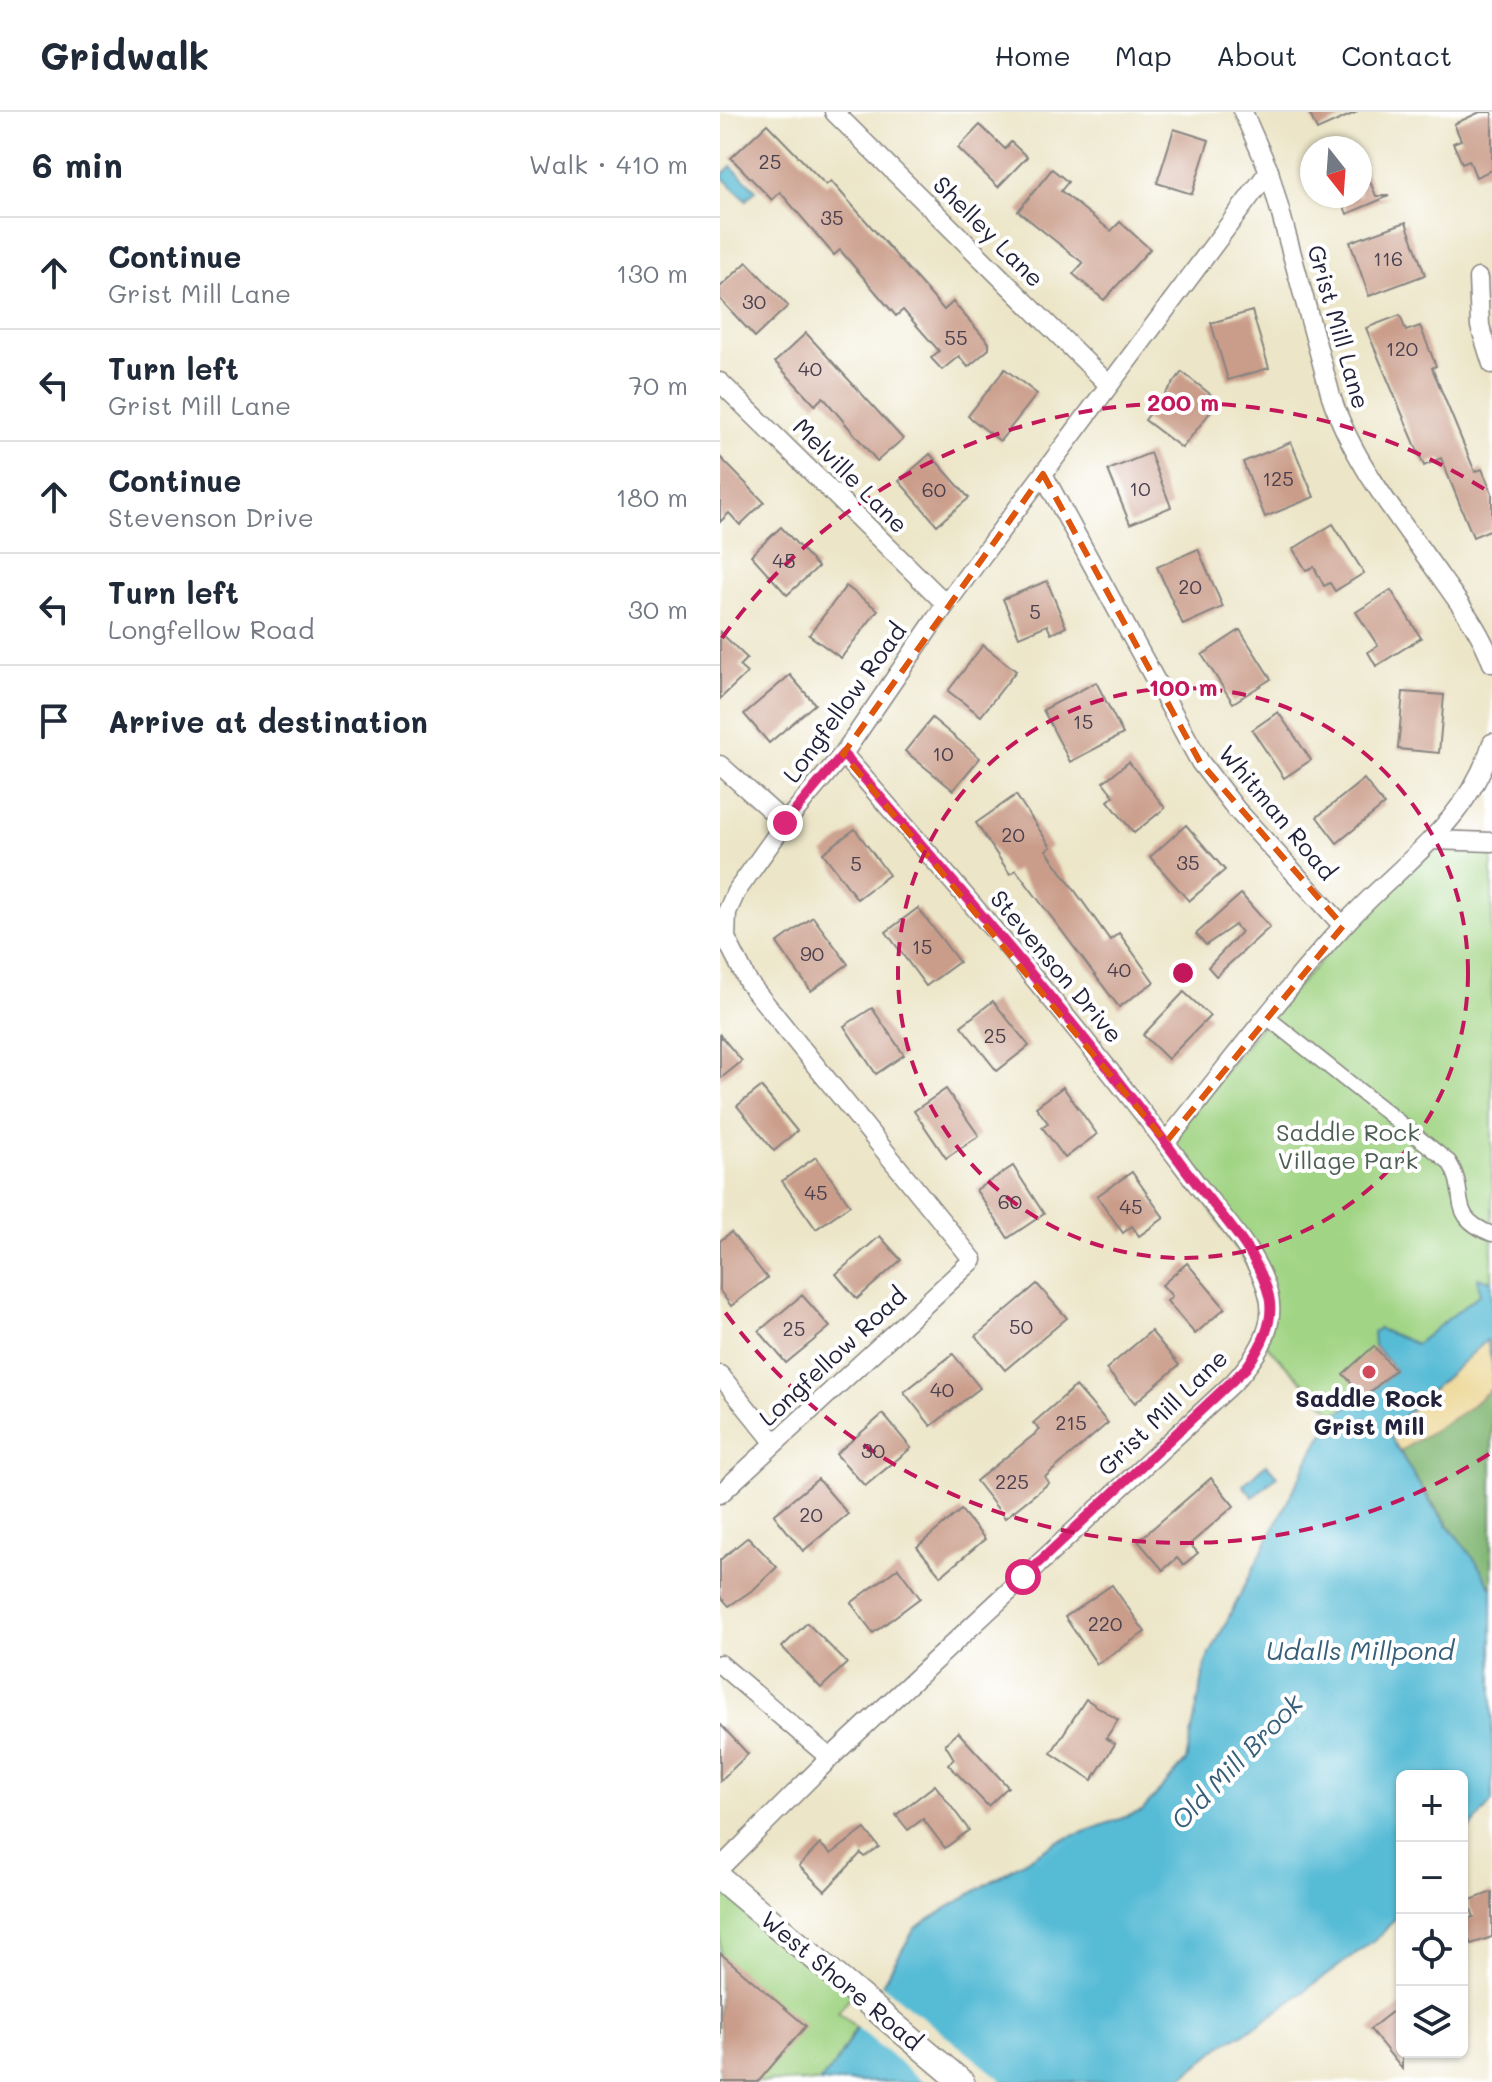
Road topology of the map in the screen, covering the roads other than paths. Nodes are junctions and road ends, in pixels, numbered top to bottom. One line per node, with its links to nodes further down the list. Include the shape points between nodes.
1 (834, 112): 7 (street, Shelley Lane)
2 (1243, 112): 3 (street, Grist Mill Lane)
3 (1269, 171): 7 (street, Longfellow Road); 10 (street, Grist Mill Lane, via 1340,421 1383,495 1471,619)
4 (1478, 278): 5 (street, via 1480,326)
5 (1492, 364)
6 (720, 382): 9 (street, Melville Lane)
7 (1109, 385): 8 (street, Longfellow Road)
8 (1043, 474): 9 (street, Longfellow Road); 17 (street, Whitman Road, via 1200,762)
9 (946, 604): 12 (street, Longfellow Road)
10 (1492, 663)
11 (1492, 743): 15 (street, via 1462,806)
12 (843, 754): 14 (street, Longfellow Road); 19 (street, Stevenson Drive, via 1000,935)
13 (720, 765): 14 (street)
14 (785, 823): 22 (street, Longfellow Road, via 727,912 726,938 733,958 973,1260)
15 (1432, 840): 16 (street); 17 (street)
16 (1492, 842)
17 (1343, 926): 18 (street)
18 (1268, 1018): 19 (street); 20 (street, via 1449,1162 1465,1218)
19 (1166, 1142): 25 (street, Grist Mill Lane, via 1259,1272 1270,1309 1263,1342 1233,1383)
20 (1492, 1234)
21 (720, 1375): 22 (street)
22 (775, 1443): 23 (street, Longfellow Road)
23 (720, 1494)
24 (720, 1664): 25 (street)
25 (830, 1758): 26 (street, Grist Mill Lane)
26 (720, 1868)
27 (720, 1878): 28 (main road, West Shore Road)
28 (962, 2082)

